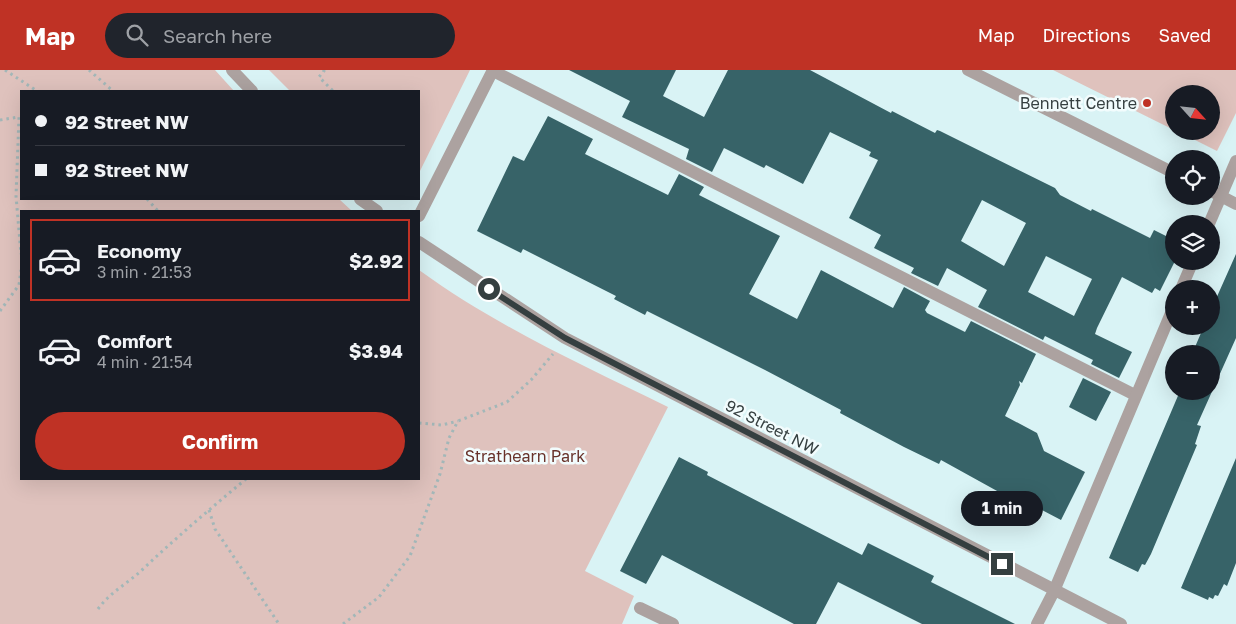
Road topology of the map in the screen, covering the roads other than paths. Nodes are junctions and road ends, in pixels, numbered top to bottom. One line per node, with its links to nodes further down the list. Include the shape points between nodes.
1 (232, 70): 4 (street)
2 (968, 70): 6 (street)
3 (493, 71): 12 (street); 15 (street)
4 (251, 90)
5 (1236, 161): 7 (street)
6 (1165, 168)
7 (1220, 187)
8 (1220, 196): 10 (street)
9 (361, 200): 11 (street)
10 (1236, 204)
11 (376, 210)
12 (420, 214)
13 (420, 243): 16 (street, 92 Street NW, via 565,338)
14 (1165, 327): 15 (street)
15 (1135, 395): 16 (street)
16 (1054, 591): 19 (street); 20 (street, 92 Street NW)
17 (640, 608): 18 (street)
18 (673, 624)
19 (1037, 624)
20 (1121, 624)

